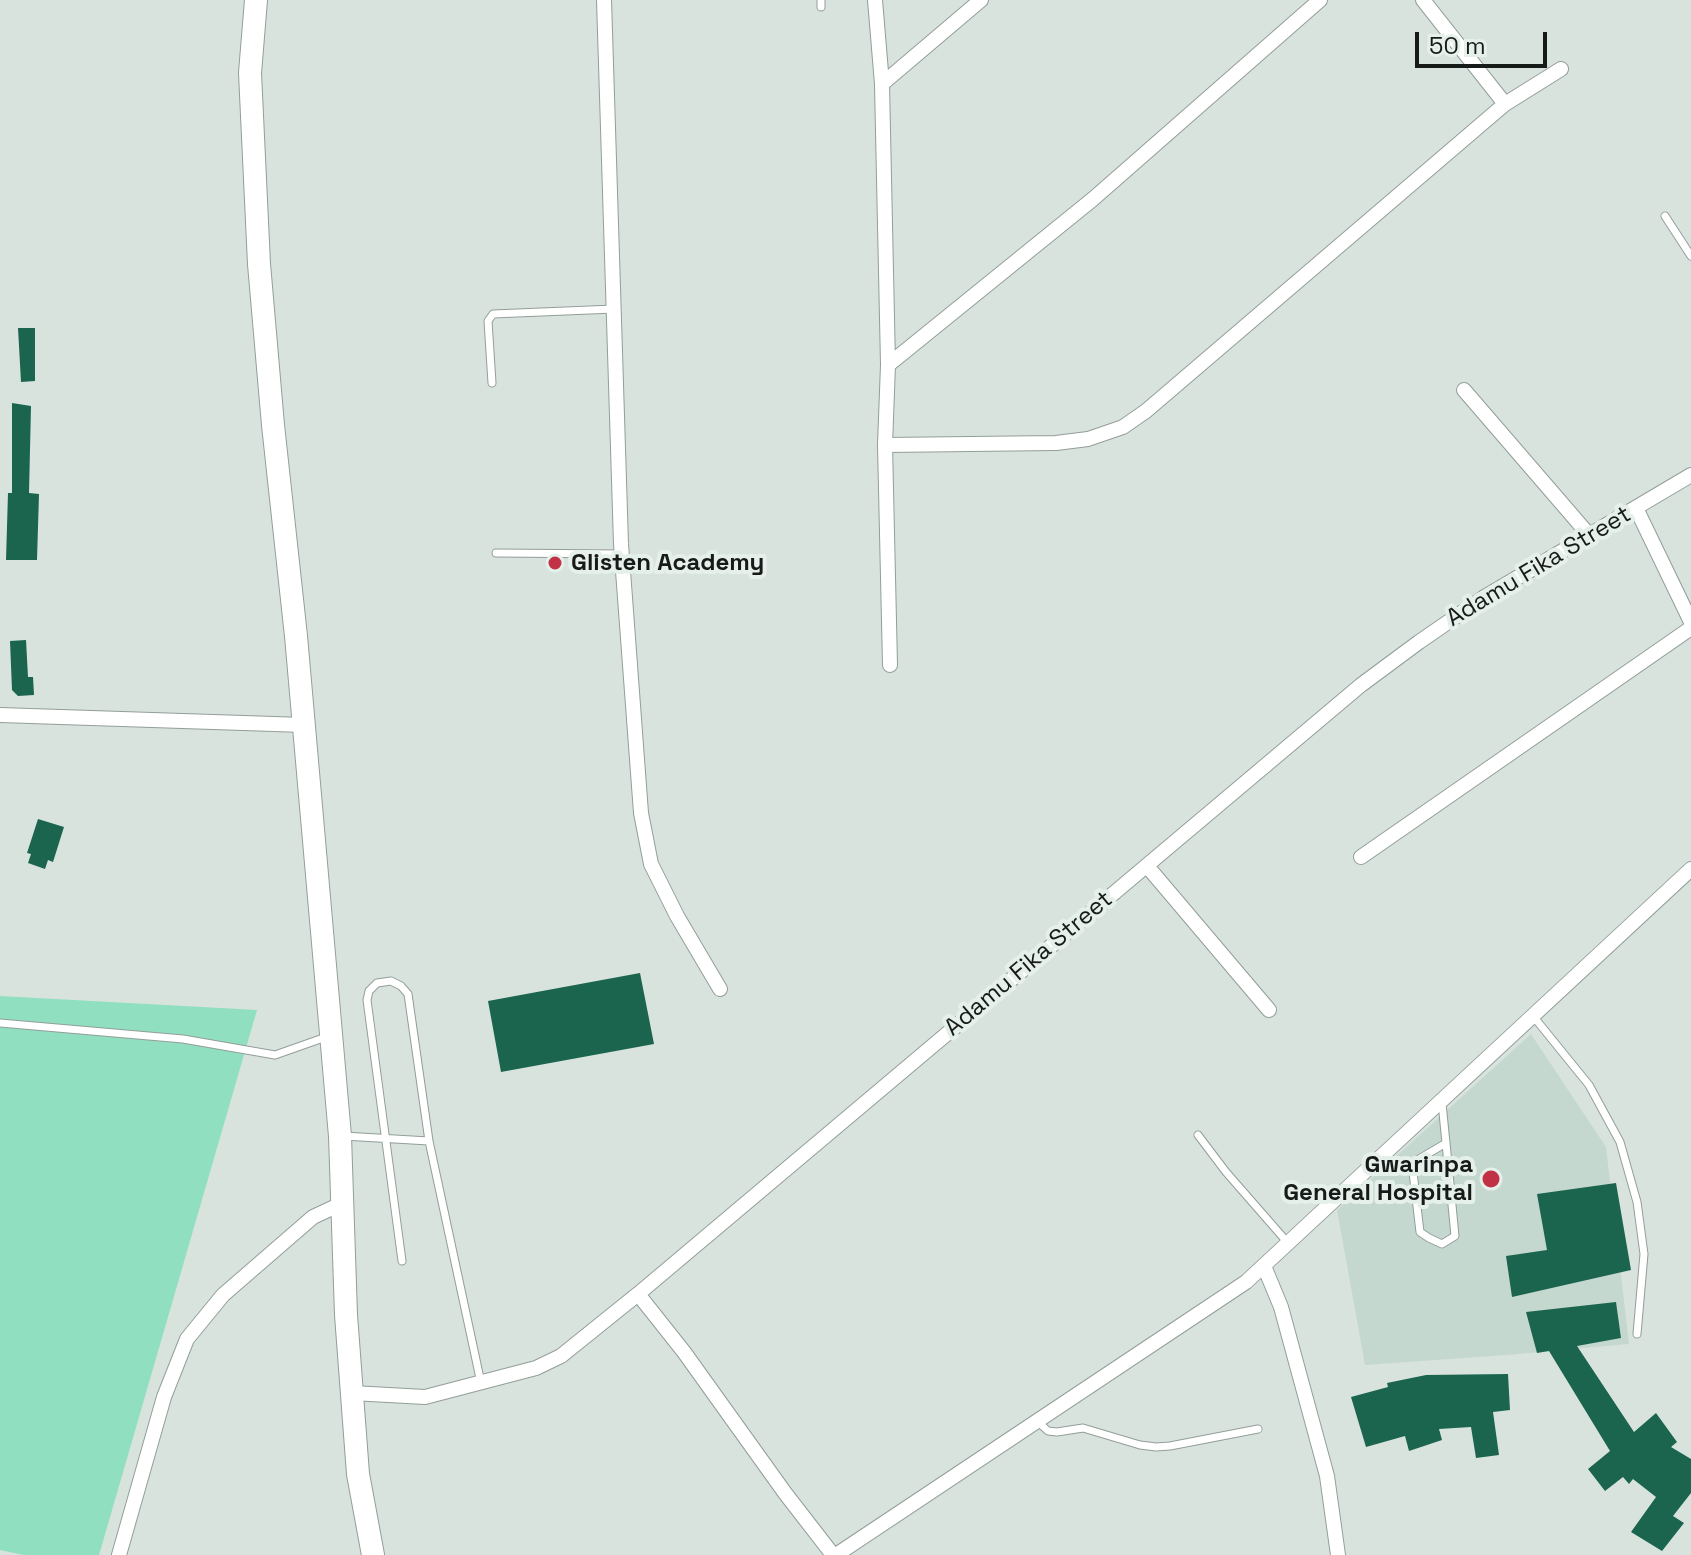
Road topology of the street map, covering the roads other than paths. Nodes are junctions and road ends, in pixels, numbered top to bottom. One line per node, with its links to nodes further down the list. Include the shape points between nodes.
1 (256, 0): 25 (street, via 250,73 259,264)
2 (604, 0): 12 (street)
3 (875, 0): 8 (street)
4 (981, 0): 8 (street)
5 (1320, 0): 13 (street, via 1093,199)
6 (1423, 0): 9 (street)
7 (1561, 69): 9 (street)
8 (882, 84): 13 (street)
9 (1505, 104): 16 (street, via 1123,427 1056,443)
10 (1665, 216): 11 (lane)
11 (1691, 256)
12 (614, 309): 14 (lane, via 493,314 488,321); 21 (street)
13 (888, 365): 16 (street)
14 (492, 383)
15 (1464, 390): 19 (street)
16 (885, 445): 23 (street)
17 (1691, 475): 18 (street, Adamu Fika Street)
18 (1636, 508): 19 (street, Adamu Fika Street); 22 (street)
19 (1589, 535): 27 (street, Adamu Fika Street, via 1483,598 1361,685)
20 (496, 553): 21 (lane)
21 (621, 554): 29 (street, via 641,813 651,864)
22 (1691, 625): 26 (street)
23 (890, 665)
24 (0, 715): 25 (street)
25 (304, 725): 33 (street)
26 (1361, 857)
27 (1147, 866): 30 (street); 44 (street, Adamu Fika Street)
28 (1691, 869): 31 (street)
29 (720, 989)
30 (1269, 1010)
31 (1533, 1016): 34 (street); 45 (lane, via 1589,1085 1620,1142 1637,1202 1644,1254)
32 (0, 1023): 33 (lane, via 183,1039 275,1055)
33 (331, 1035): 36 (street)
34 (1441, 1101): 39 (lane); 41 (street)
35 (1198, 1135): 41 (lane)
36 (340, 1136): 37 (lane); 40 (street)
37 (387, 1139): 38 (lane); 38 (lane, via 367,1000 377,983 391,981 408,994); 42 (lane)
38 (429, 1141): 46 (lane)
39 (1446, 1143): 39 (lane, via 1455,1236 1442,1244 1420,1232 1413,1172 1419,1159)
40 (343, 1203): 47 (street); 50 (street, via 313,1217 223,1295 187,1339 164,1397)
41 (1288, 1243): 43 (street)
42 (402, 1261)
43 (1264, 1266): 48 (street); 53 (street, via 1281,1307 1327,1476)
44 (638, 1294): 46 (street, Adamu Fika Street, via 561,1356); 52 (street)
45 (1637, 1334)
46 (481, 1383): 47 (street, Adamu Fika Street, via 425,1397)
47 (352, 1393): 51 (street, via 358,1474)
48 (1037, 1421): 49 (lane, via 1048,1431 1083,1428 1156,1447); 52 (street)
49 (1258, 1429)
50 (119, 1555)
51 (373, 1555)
52 (834, 1555)
53 (1338, 1555)

